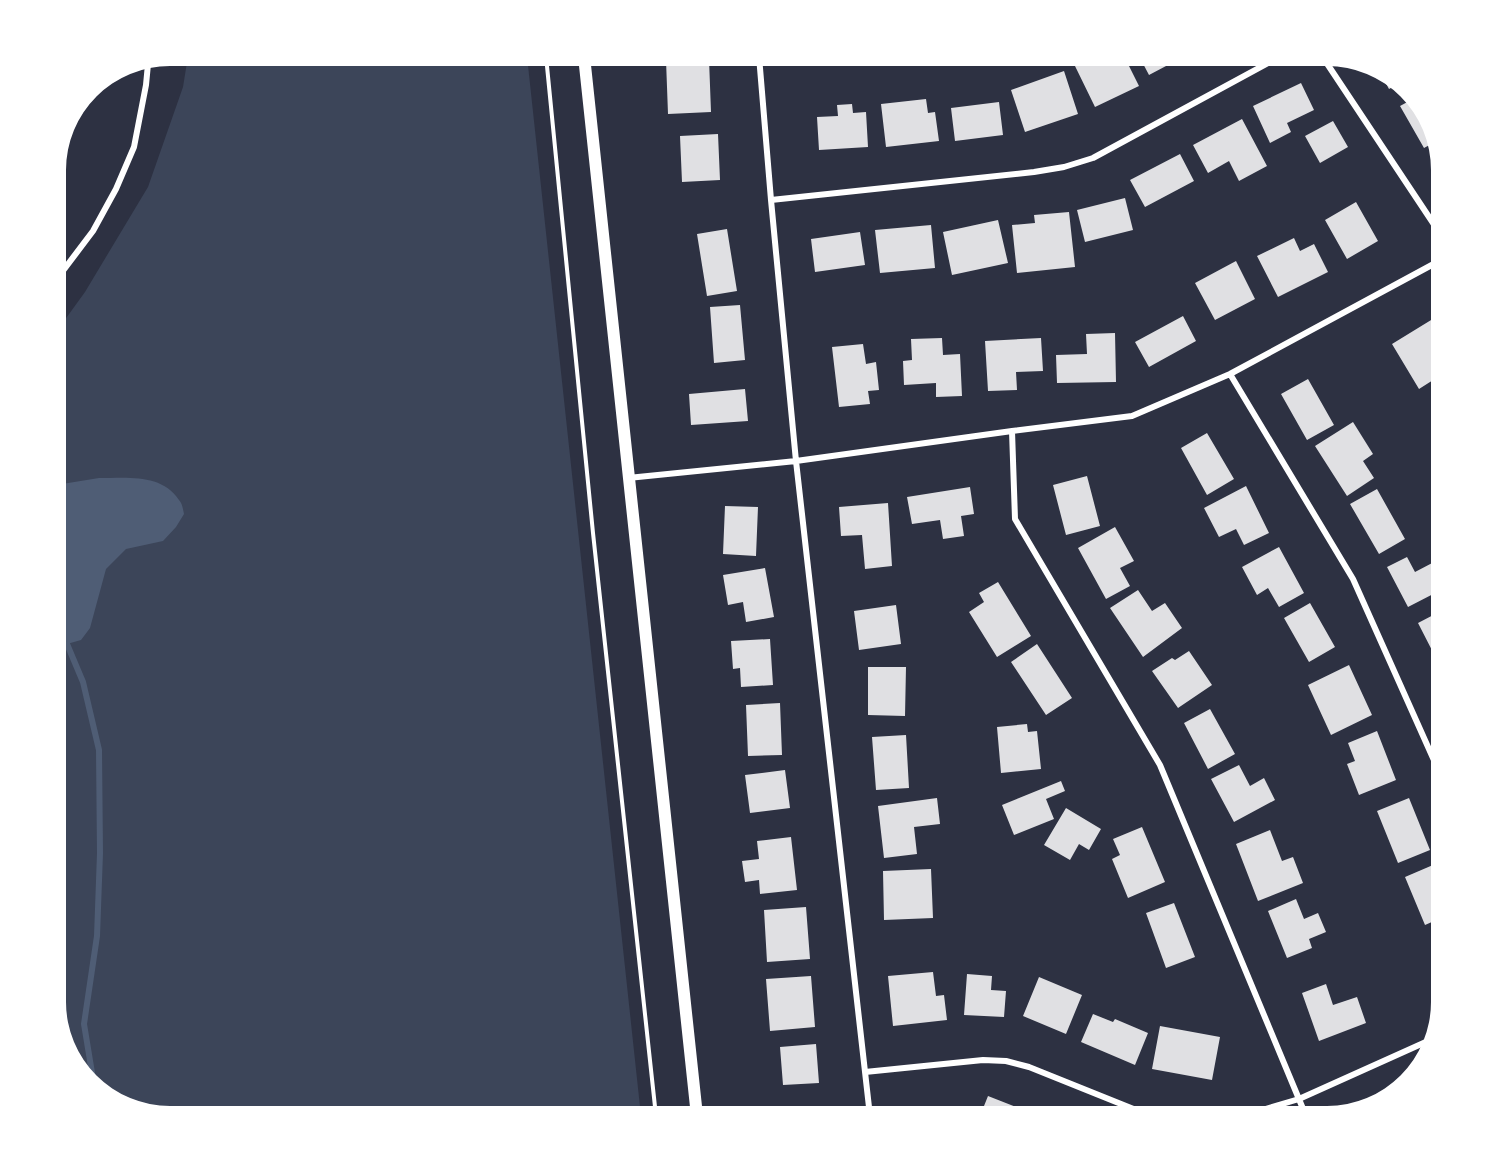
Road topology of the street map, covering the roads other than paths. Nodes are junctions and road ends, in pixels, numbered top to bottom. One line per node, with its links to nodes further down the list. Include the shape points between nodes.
1 (585, 66): 13 (main road)
2 (760, 66): 6 (street)
3 (1262, 66): 6 (street, via 1092,158 1064,167)
4 (1329, 66): 7 (street)
5 (148, 69): 9 (street, via 134,147 93,231)
6 (771, 200): 12 (street)
7 (1431, 219)
8 (1431, 266): 10 (street)
9 (66, 267)
10 (1230, 374): 11 (street, via 1132,416); 14 (street, via 1353,579)
11 (1012, 431): 12 (street); 17 (street, via 1015,519 1160,765)
12 (796, 461): 13 (street); 16 (street)
13 (628, 478): 18 (main road)
14 (1431, 752)
15 (1422, 1044): 17 (street)
16 (865, 1072): 19 (street); 20 (street, via 1006,1061)
17 (1299, 1099): 21 (street); 22 (street)
18 (696, 1106)
19 (869, 1106)
20 (1126, 1106)
21 (1276, 1106)
22 (1302, 1106)

